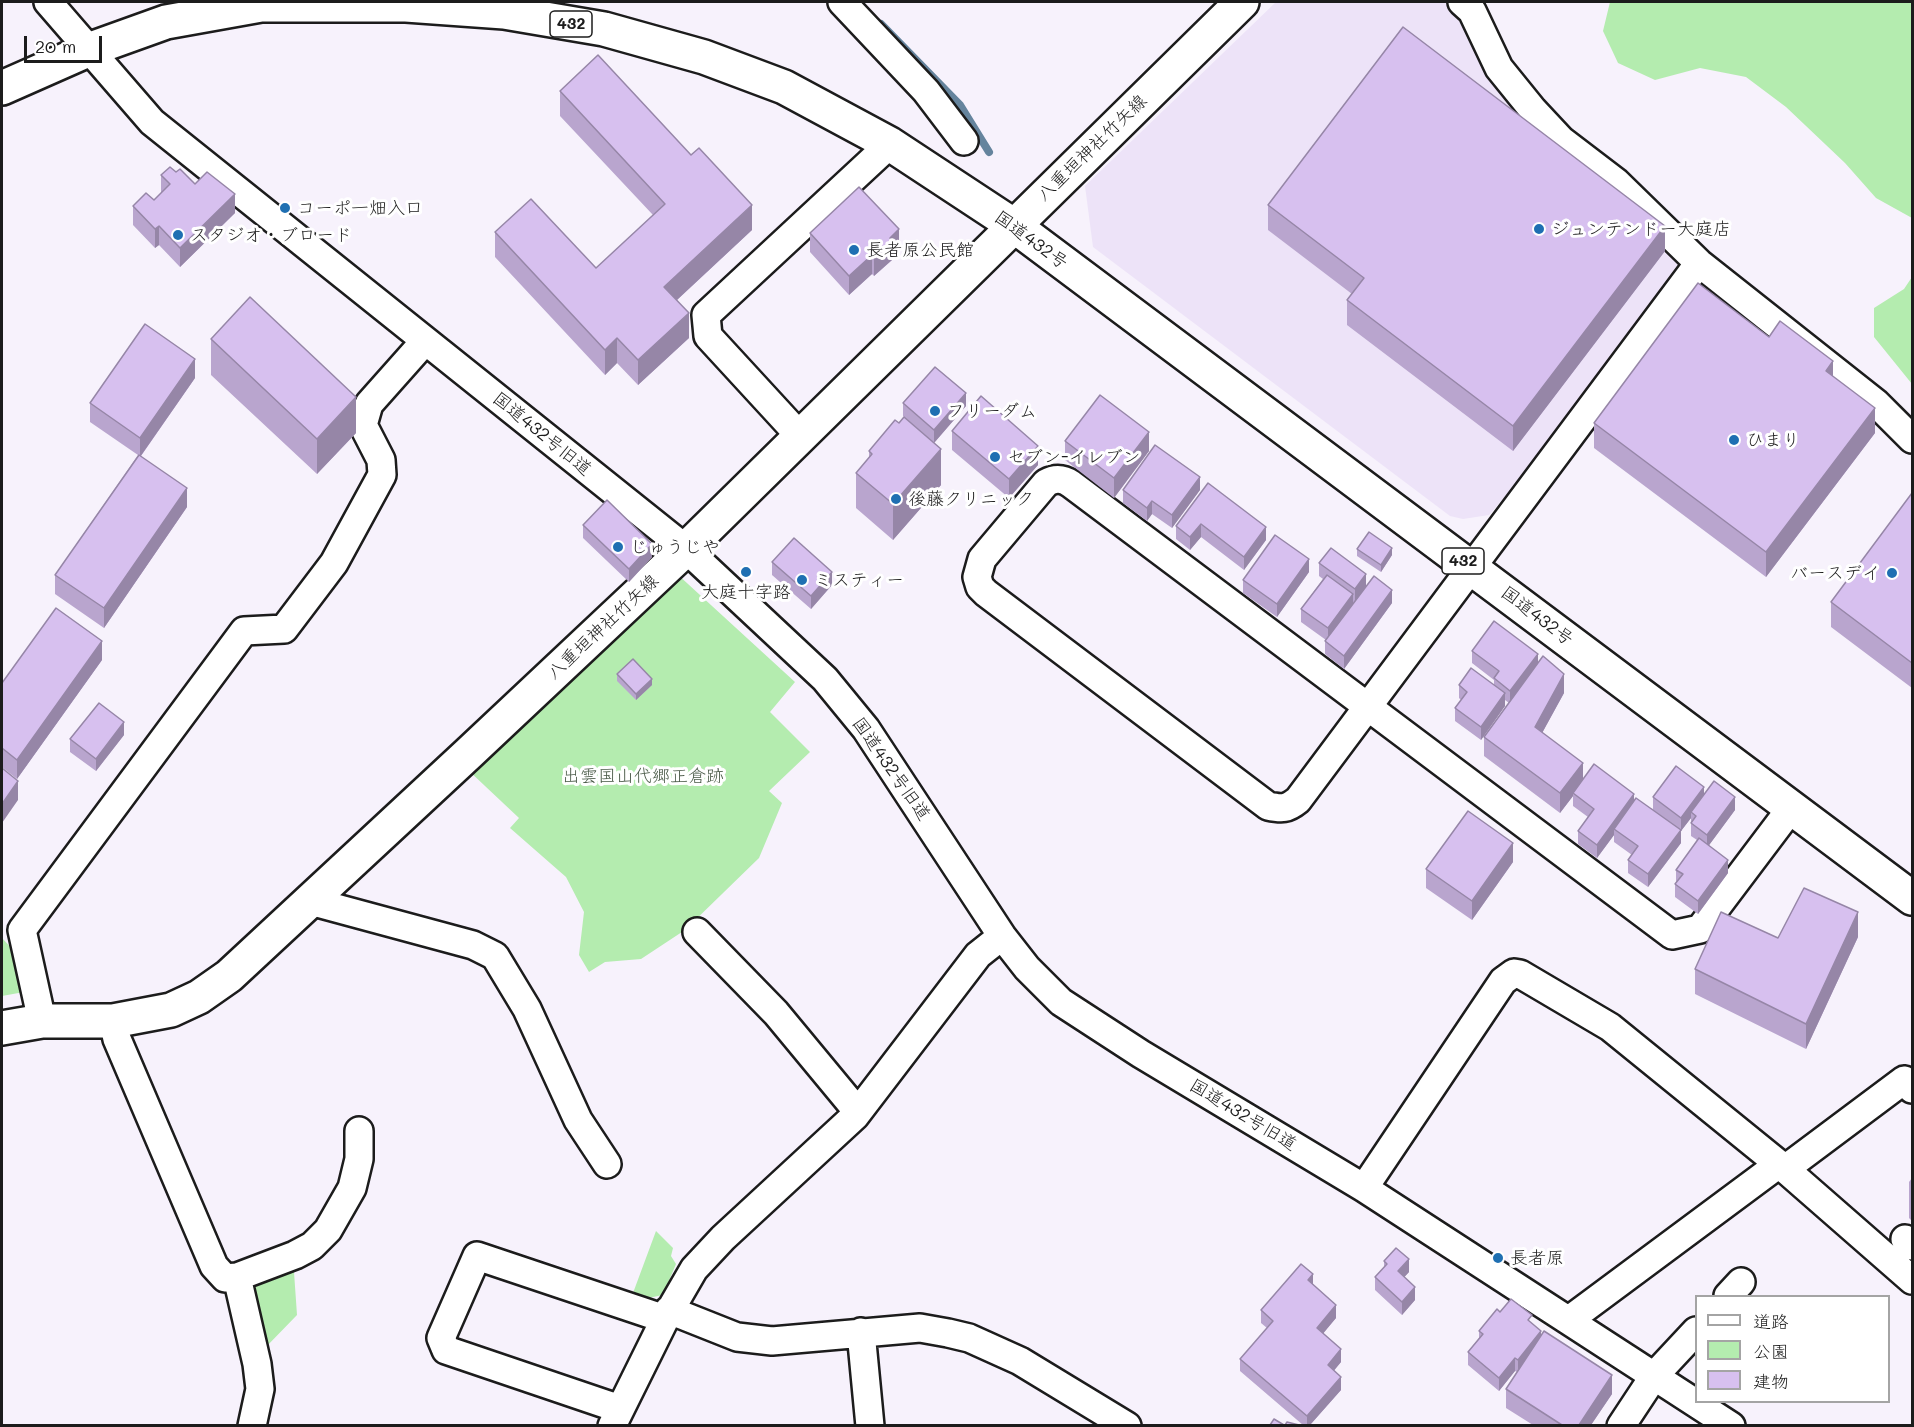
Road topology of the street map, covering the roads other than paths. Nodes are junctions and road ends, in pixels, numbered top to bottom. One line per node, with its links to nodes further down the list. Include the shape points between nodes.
1 (48, 2): 6 (street, 国道432号旧道)
2 (842, 2): 8 (street, via 926,91)
3 (1242, 2): 10 (main road, 八重垣神社竹矢線)
4 (1462, 2): 11 (street, via 1472,11 1499,68 1533,110 1561,140 1616,182)
5 (533, 9): 6 (main road, 国道432号 / 432, via 504,12 406,5 261,5 166,22); 9 (main road, 国道432号 / 432, via 704,57 784,87)
6 (88, 50): 7 (main road, 国道432号 / 432); 12 (street, 国道432号旧道, via 152,122)
7 (2, 88)
8 (964, 141)
9 (890, 144): 10 (main road, 国道432号 / 432); 13 (street, via 706,315 708,336)
10 (1013, 225): 13 (main road, 八重垣神社竹矢線); 16 (main road, 国道432号 / 432)
11 (1698, 263): 14 (street, via 1876,403); 16 (street)
12 (425, 341): 15 (street, 国道432号旧道); 23 (street, via 369,404 363,425 381,460 382,475 334,563 284,628 244,632 22,930)
13 (800, 436): 15 (main road, 八重垣神社竹矢線)
14 (1912, 439)
15 (686, 549): 20 (main road, 八重垣神社竹矢線); 22 (street, 国道432号旧道, via 825,679 866,729)
16 (1472, 567): 17 (street); 18 (main road, 国道432号 / 432)
17 (1367, 707): 17 (street, via 1298,800 1288,808 1268,806 986,593 976,577 978,568 1046,483 1065,480); 18 (street, via 1672,935 1700,929)
18 (1792, 807): 19 (main road, 国道432号 / 432)
19 (1912, 898)
20 (310, 901): 24 (main road, 八重垣神社竹矢線, via 228,976 199,997 171,1010); 29 (street, via 473,945 495,956 527,1009 578,1120)
21 (697, 932): 27 (street, via 776,1013)
22 (1002, 936): 27 (street, via 978,955); 31 (street, 国道432号旧道, via 1061,1002)
23 (42, 1021): 24 (main road, 八重垣神社竹矢線); 25 (main road, 八重垣神社竹矢線)
24 (113, 1021): 32 (street, via 117,1039 214,1266 225,1278)
25 (2, 1028)
26 (1912, 1089): 30 (street, via 1904,1080)
27 (858, 1112): 34 (street, via 723,1238 694,1269)
28 (359, 1131): 32 (street, via 359,1159 352,1188 328,1230 312,1246 295,1255)
29 (608, 1164)
30 (1782, 1167): 31 (street, via 1610,1028 1514,973 1503,981); 33 (street); 35 (street)
31 (1364, 1188): 35 (street, 国道432号旧道)
32 (237, 1277): 42 (street, via 260,1389)
33 (1912, 1280)
34 (667, 1315): 37 (street, via 737,1337 760,1340); 41 (street); 41 (street, via 477,1256 441,1338 446,1350)
35 (1569, 1320): 38 (street, 国道432号旧道)
36 (1695, 1331): 38 (street)
37 (861, 1332): 43 (street); 44 (street, via 920,1328 969,1338 1020,1361)
38 (1654, 1376): 39 (street, 国道432号旧道); 45 (street)
39 (1695, 1402)
40 (1696, 1403): 46 (street, 国道432号旧道)
41 (616, 1417)
42 (252, 1425)
43 (870, 1425)
44 (1127, 1425)
45 (1621, 1425)
46 (1731, 1425)

